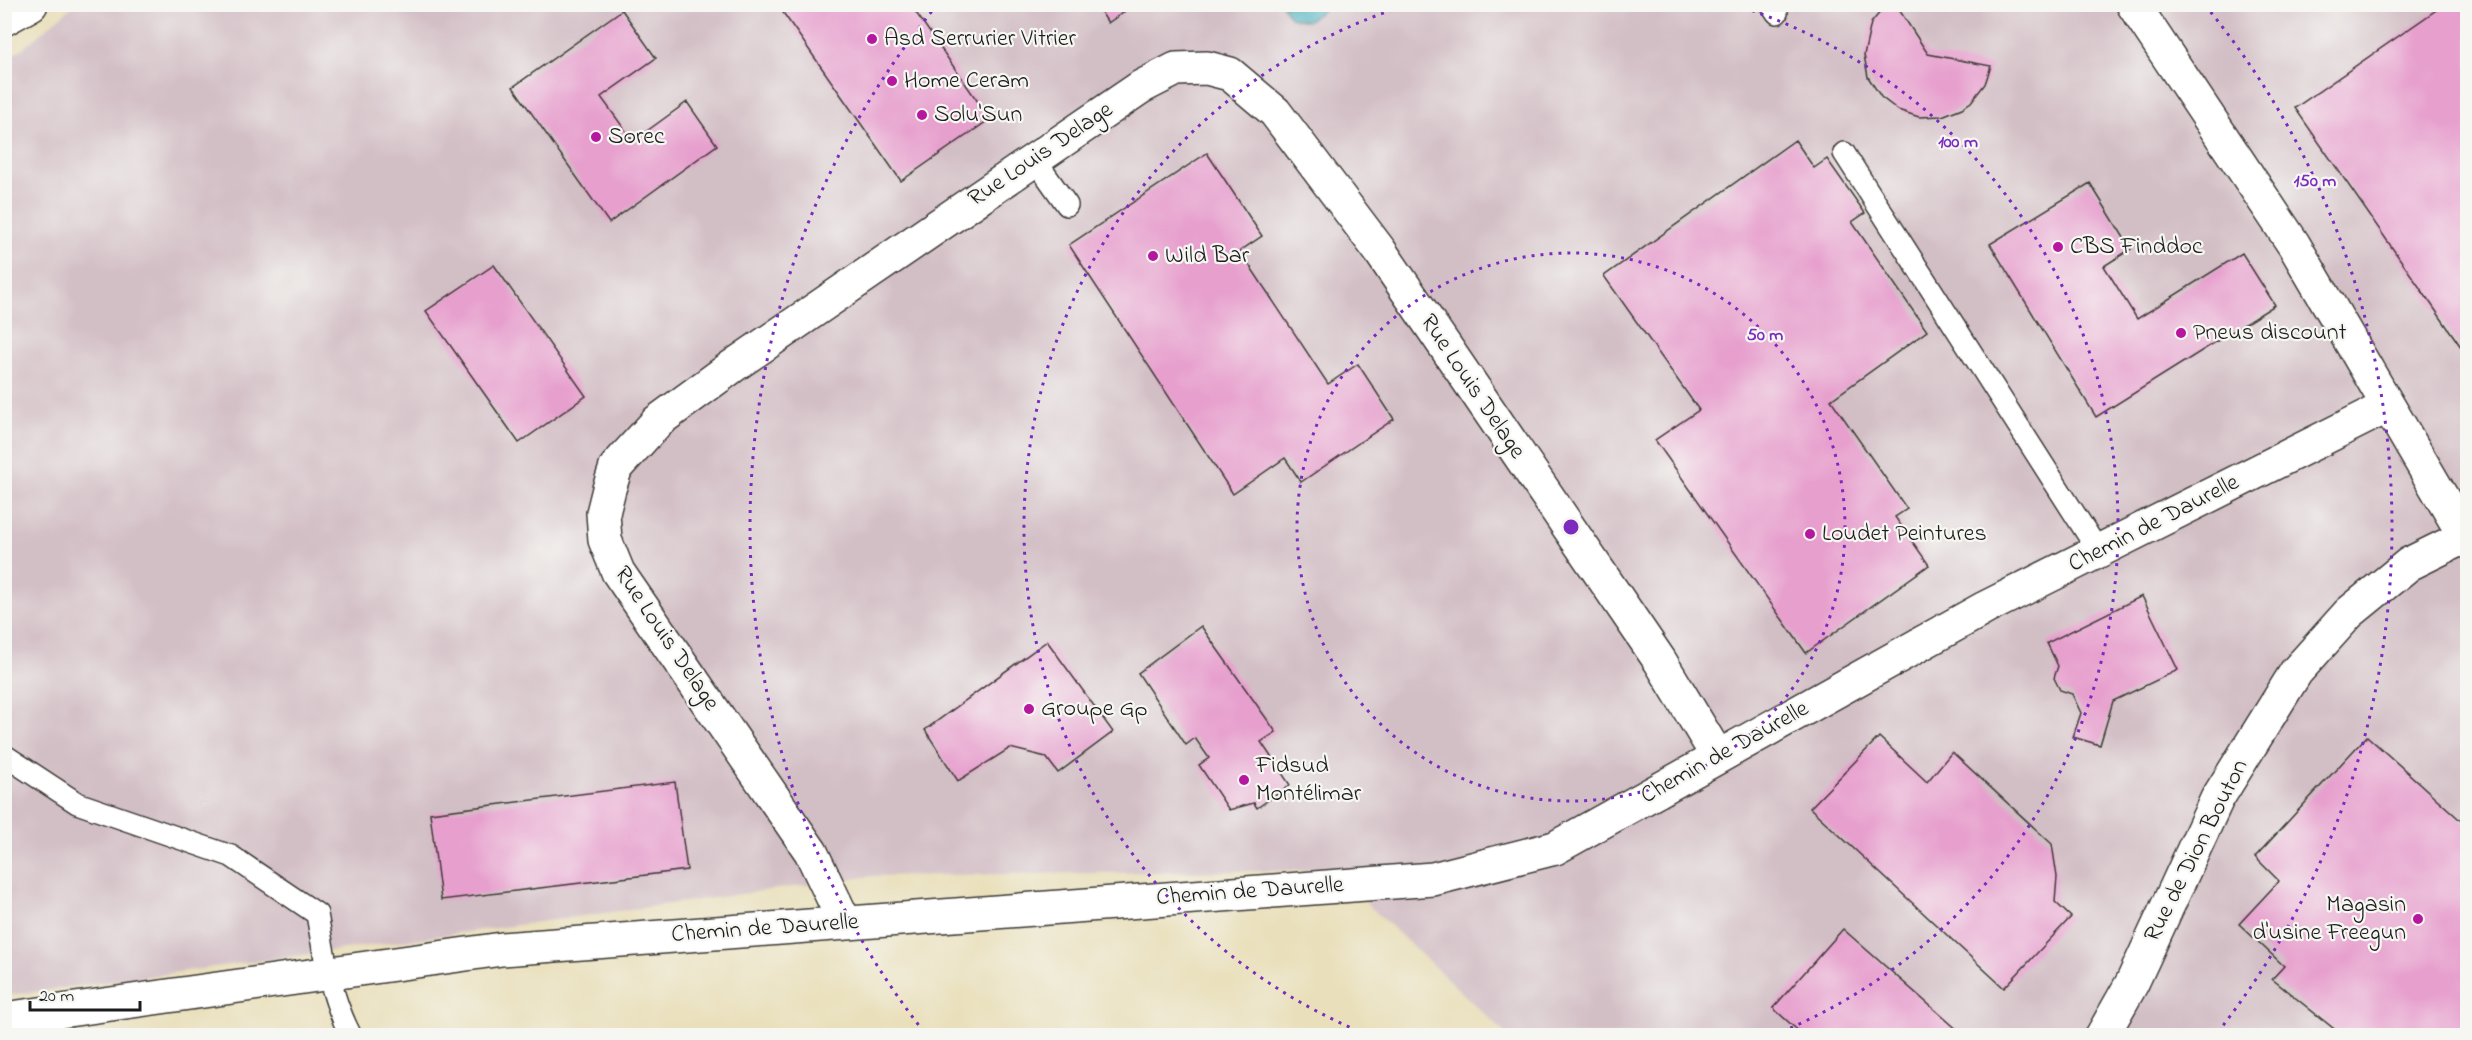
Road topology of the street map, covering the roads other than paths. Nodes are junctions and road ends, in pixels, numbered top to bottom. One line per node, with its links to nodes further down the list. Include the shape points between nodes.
1 (31, 4): 3 (street)
2 (2133, 4): 7 (street, via 2294,245)
3 (4, 19)
4 (1844, 153): 9 (lane)
5 (1035, 160): 6 (lane); 11 (street, Rue Louis Delage, via 1141,87 1176,69 1207,68 1230,74 1252,91 1275,112 1380,250 1660,661); 12 (street, Rue Louis Delage, via 732,366 658,421 616,467 603,513 605,540 618,572 811,852)
6 (1067, 206)
7 (2388, 406): 8 (street); 9 (street, Chemin de Daurelle)
8 (2466, 538): 16 (street, Rue de Dion Bouton, via 2409,564 2349,613 2296,672 2217,799 2132,983)
9 (2099, 552): 11 (street, Chemin de Daurelle, via 1985,608)
10 (4, 755): 13 (lane, via 77,803 231,856 298,901 317,914)
11 (1718, 757): 12 (street, Chemin de Daurelle, via 1555,848 1433,879)
12 (845, 922): 13 (street, Chemin de Daurelle, via 502,949)
13 (328, 974): 14 (street, Chemin de Daurelle); 15 (lane, via 341,1017)
14 (4, 1019)
15 (351, 1035)
16 (2102, 1035)

